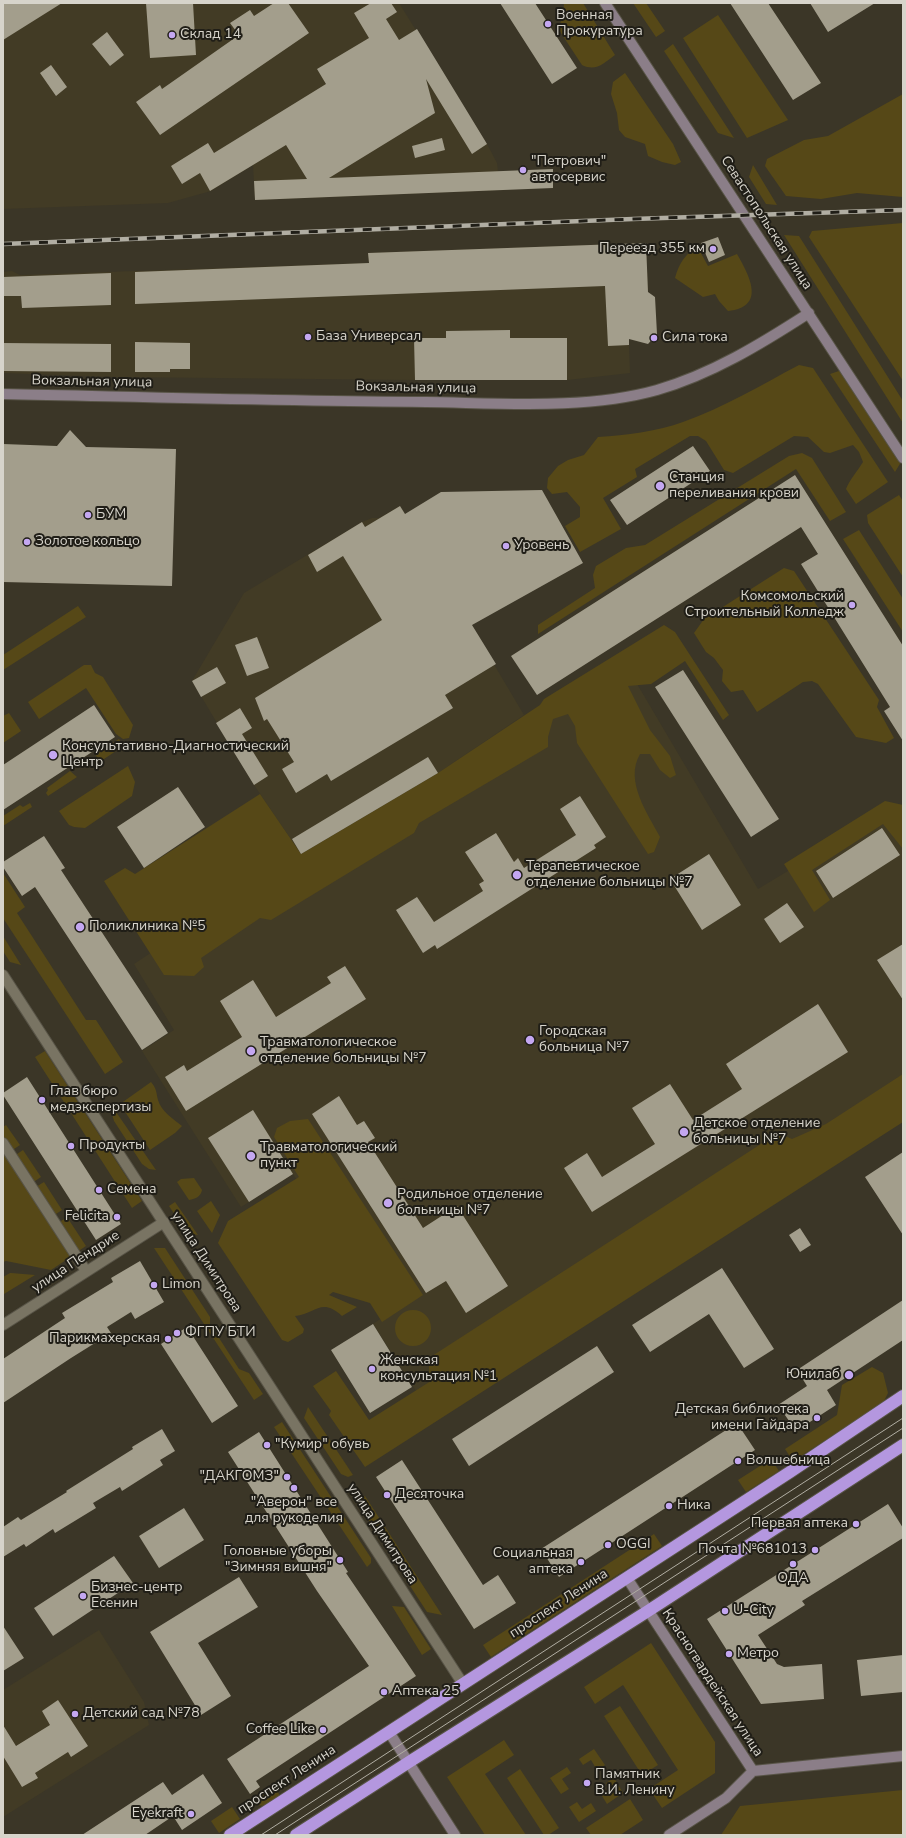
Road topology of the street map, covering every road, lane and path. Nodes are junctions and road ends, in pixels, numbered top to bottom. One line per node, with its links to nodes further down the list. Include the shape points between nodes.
1 (605, 3): 2 (street, Севастопольская улица)
2 (809, 313): 3 (street, Вокзальная улица, via 755,347 710,370 659,390 596,402 345,401); 4 (street, Севастопольская улица)
3 (3, 394)
4 (903, 458)
5 (3, 975): 7 (street, улица Димитрова)
6 (3, 1143): 8 (street)
7 (164, 1222): 8 (street, улица Пендрие); 14 (street, улица Димитрова)
8 (86, 1271): 9 (street, улица Пендрие)
9 (3, 1325)
10 (903, 1396): 12 (highway, проспект Ленина)
11 (903, 1445): 13 (highway)
12 (627, 1578): 13 (street, Красногвардейская улица); 14 (highway, проспект Ленина)
13 (648, 1611): 17 (highway); 18 (street, Красногвардейская улица)
14 (463, 1684): 15 (highway, проспект Ленина)
15 (389, 1732): 17 (street); 19 (highway, проспект Ленина)
16 (903, 1756): 18 (street, Красногвардейская улица)
17 (408, 1762): 20 (highway); 21 (street)
18 (753, 1771): 22 (street, Красногвардейская улица, via 726,1798)
19 (230, 1835)
20 (296, 1835)
21 (455, 1835)
22 (670, 1835)

